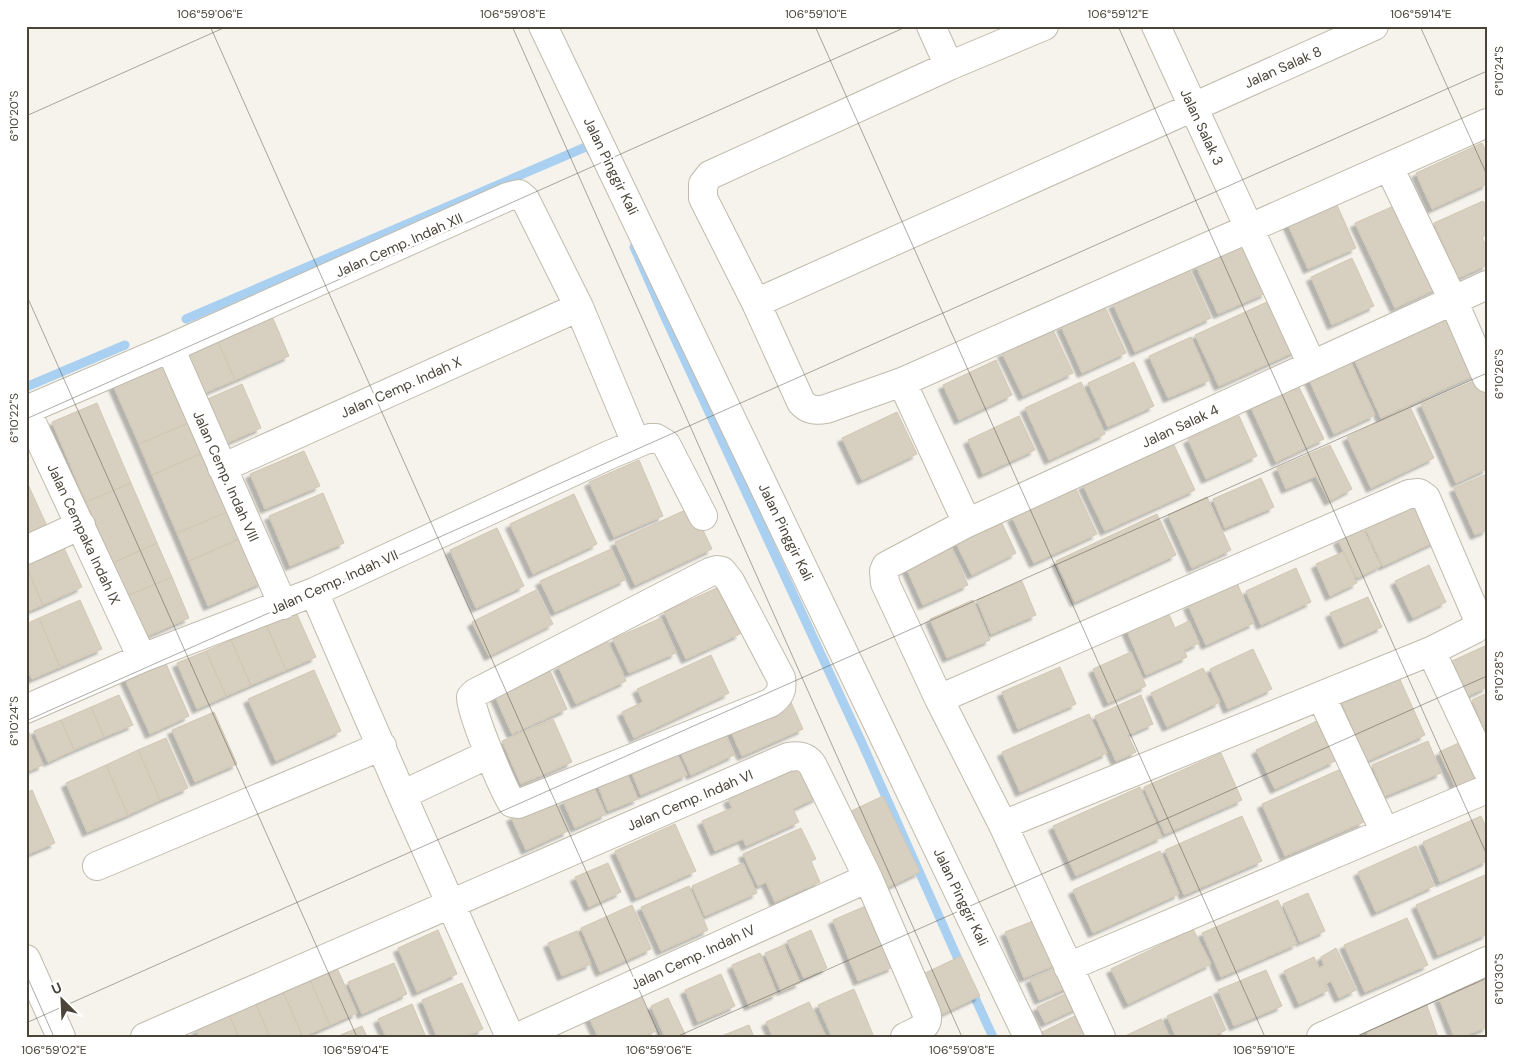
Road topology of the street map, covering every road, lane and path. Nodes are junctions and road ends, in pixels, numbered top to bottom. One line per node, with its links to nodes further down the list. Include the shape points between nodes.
1 (543, 26): 51 (street, Jalan Pinggir Kali)
2 (931, 26): 6 (street)
3 (1044, 26): 6 (street)
4 (1156, 26): 7 (street, Jalan Salak 3)
5 (1374, 26): 7 (street, Jalan Salak 8)
6 (949, 66): 13 (street, via 710,175 703,184 702,198)
7 (1193, 107): 10 (street, Jalan Salak 3); 13 (street, Jalan Salak 8)
8 (1487, 124): 9 (street)
9 (1389, 167): 10 (street); 12 (street)
10 (1248, 228): 16 (street, Jalan Salak 3); 18 (street)
11 (1487, 285): 12 (street, Jalan Salak 4)
12 (1453, 300): 16 (street, Jalan Salak 4); 17 (street)
13 (756, 303): 18 (street, via 801,402 808,409 820,410)
14 (579, 307): 15 (street, Jalan Cemp. Indah XII, via 525,199 518,194); 20 (street, Jalan Cemp. Indah XII); 21 (street, Jalan Cemp. Indah X)
15 (170, 348): 19 (street, Jalan Cemp. Indah XII); 21 (street, Jalan Cemp. Indah VIII)
16 (1312, 365): 23 (street, Jalan Salak 4)
17 (1487, 378)
18 (902, 382): 23 (street)
19 (26, 410): 24 (street, Jalan Cempaka Indah IX)
20 (636, 443): 22 (street, Jalan Cemp. Indah VII, via 656,438 666,444); 26 (street, Jalan Cemp. Indah VII)
21 (222, 468): 27 (street, Jalan Cemp. Indah VIII)
22 (703, 516)
23 (967, 523): 31 (street, Jalan Salak 4, via 886,566 884,571)
24 (80, 525): 25 (street); 29 (street, Jalan Cempaka Indah IX)
25 (26, 550)
26 (314, 592): 27 (street, Jalan Cemp. Indah VII); 33 (street)
27 (283, 605): 29 (street, Jalan Cemp. Indah VII)
28 (1431, 650): 30 (street); 31 (street, via 1474,629 1478,620 1426,498 1415,493); 35 (street)
29 (142, 658): 32 (street, Jalan Cemp. Indah VII)
30 (1320, 696): 38 (street); 39 (street)
31 (938, 699): 38 (street)
32 (26, 709)
33 (382, 746): 37 (street); 40 (street)
34 (490, 754): 34 (street, via 511,802 518,804 770,703 780,695 782,684 730,581 717,570 475,693 471,703); 37 (street)
35 (1487, 770)
36 (1487, 789): 39 (street)
37 (402, 795): 42 (street)
38 (1003, 824): 45 (street)
39 (1385, 832): 45 (street)
40 (97, 866)
41 (868, 878): 42 (street, Jalan Cemp. Indah VI, via 813,766 809,760 796,755); 49 (street, Jalan Cemp. Indah IV); 50 (street, via 928,1016 922,1028)
42 (452, 903): 47 (street); 48 (street)
43 (26, 959): 46 (street)
44 (1487, 960): 53 (street)
45 (1068, 967): 52 (street)
46 (61, 1037)
47 (145, 1037)
48 (510, 1037)
49 (518, 1037)
50 (905, 1037)
51 (1028, 1037)
52 (1101, 1037)
53 (1321, 1037)

